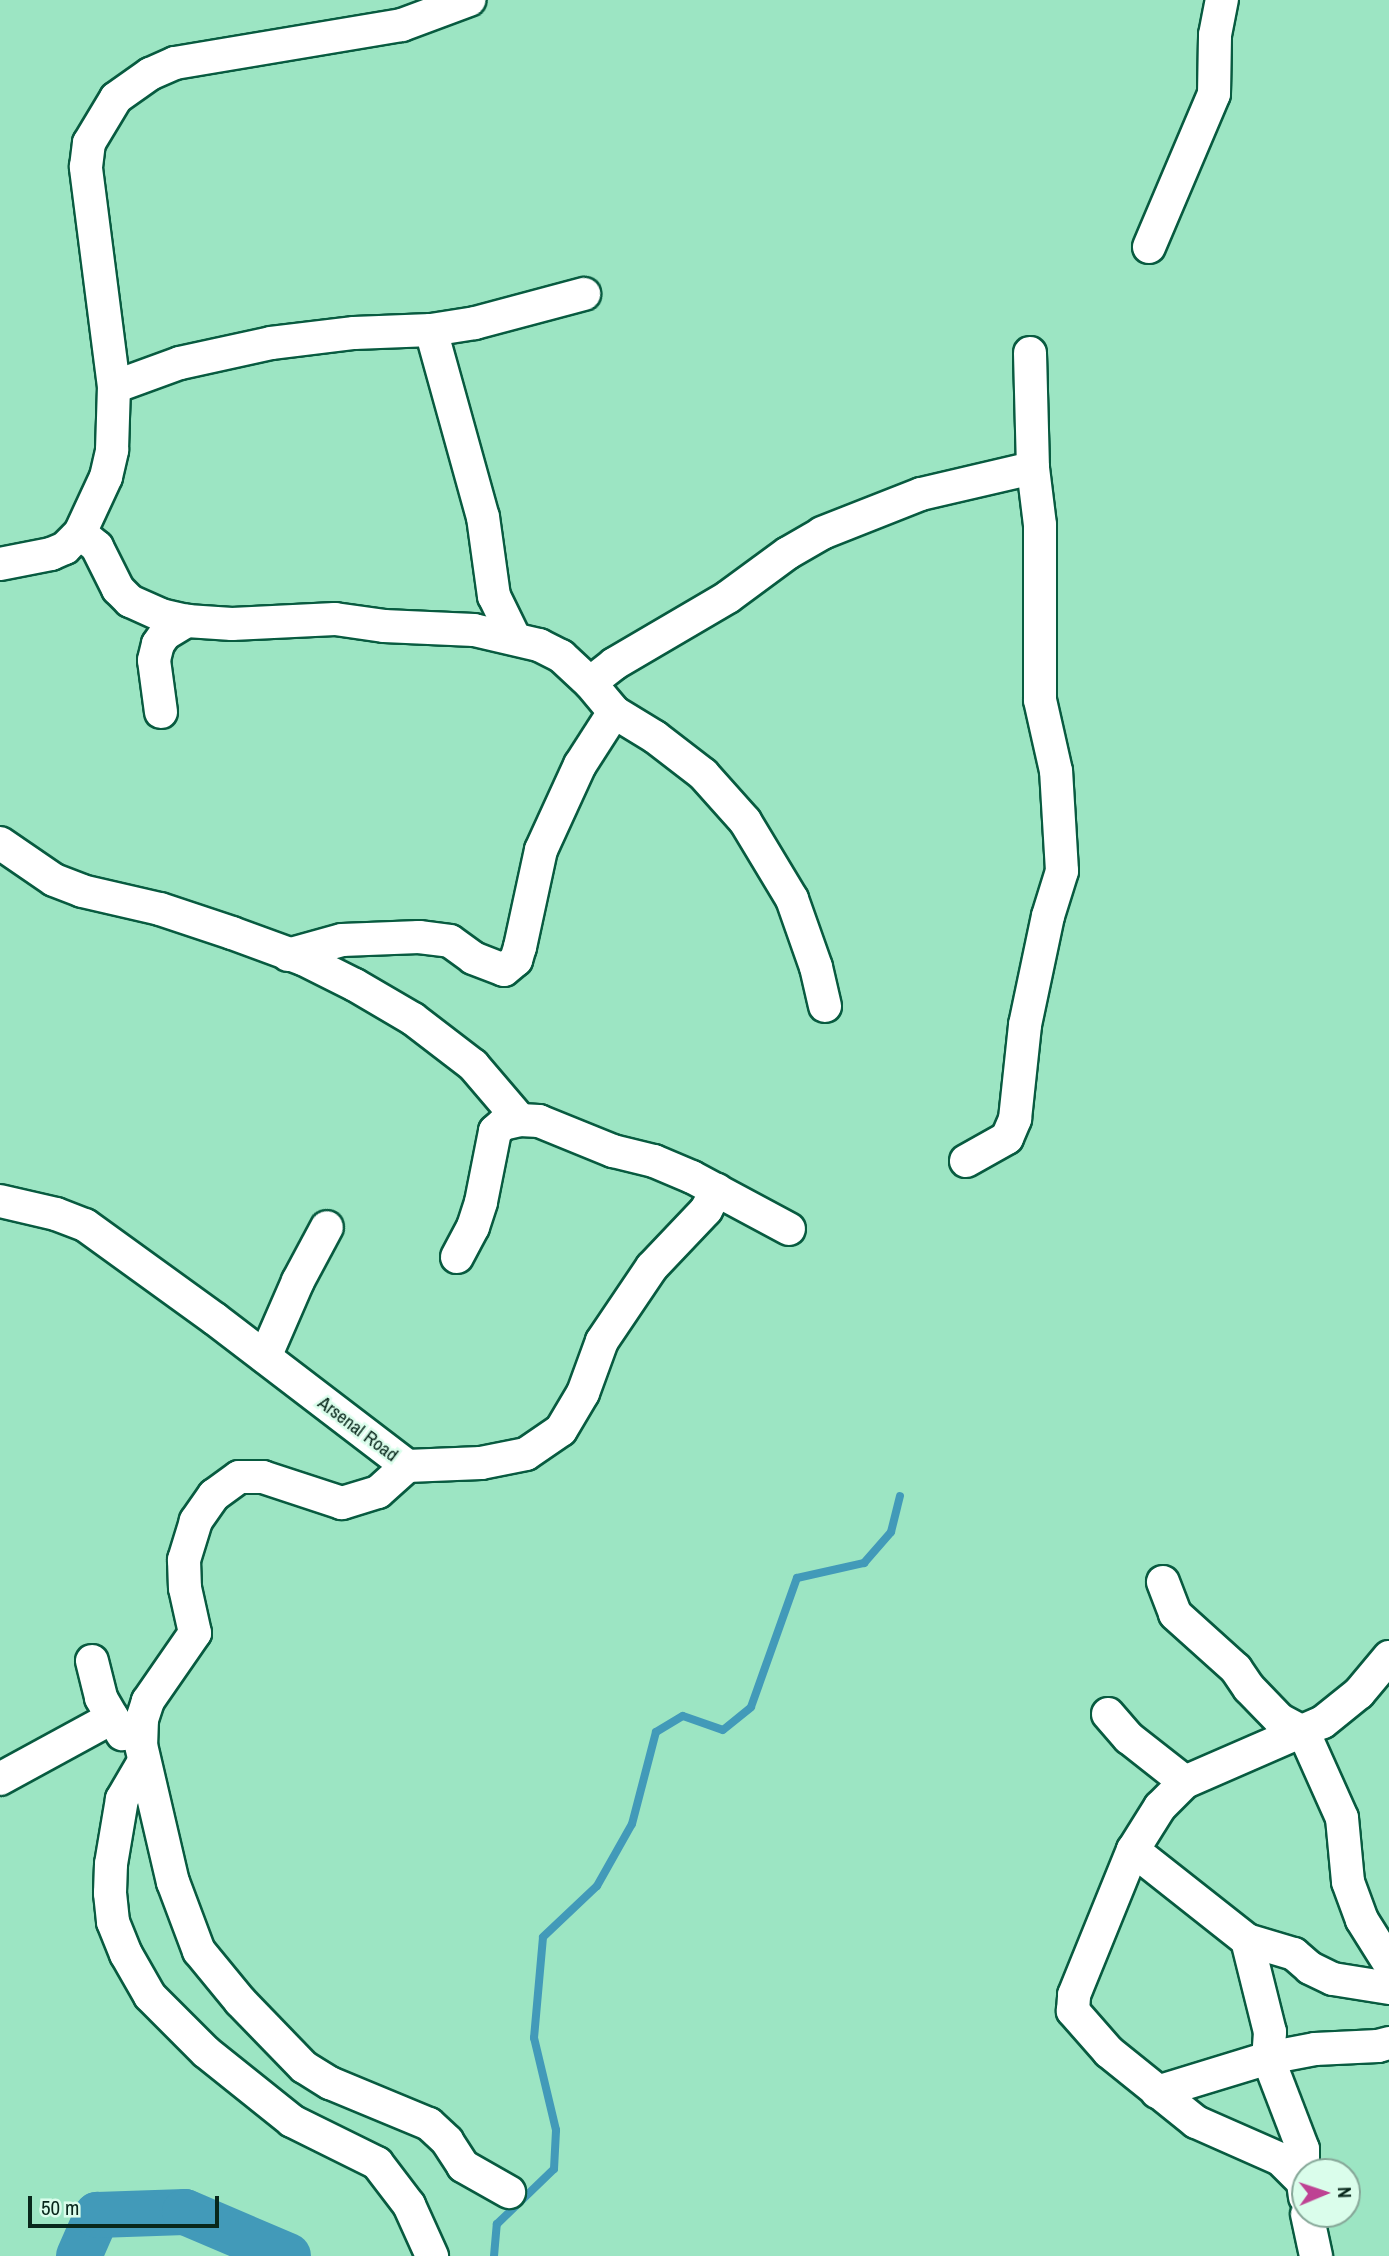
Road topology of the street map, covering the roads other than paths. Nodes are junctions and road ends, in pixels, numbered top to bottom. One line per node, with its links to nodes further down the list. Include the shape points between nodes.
1 (469, 0): 7 (street, via 402,25 175,63 150,74 116,99 89,143 86,167)
2 (1222, 0): 3 (street, via 1215,35 1214,94)
3 (1149, 247)
4 (584, 294): 5 (street)
5 (431, 330): 7 (street, via 271,343 180,363); 12 (street, via 483,517 494,596)
6 (1030, 353): 8 (street)
7 (114, 387): 9 (street, via 112,450 106,477)
8 (1033, 468): 13 (street, via 921,494 822,533); 20 (street, via 1040,525 1040,700 1056,771 1062,871 1025,1025 1014,1119 1007,1139)
9 (80, 533): 10 (street, via 51,554); 11 (street, via 97,547 118,589 130,600)
10 (0, 564)
11 (187, 621): 12 (street, via 232,624 335,619); 14 (street, via 158,644 154,660)
12 (514, 637): 13 (street, via 561,656)
13 (590, 683): 15 (street)
14 (161, 712)
15 (614, 712): 17 (street, via 580,765 541,850 520,947 516,960 504,971 450,942 419,937 342,940); 18 (street, via 703,774 757,837 792,899)
16 (0, 843): 17 (street, via 54,880 82,891 160,909)
17 (288, 955): 19 (street, via 355,985 431,1031 487,1079)
18 (825, 1006)
19 (520, 1120): 21 (street, via 539,1121 613,1151 654,1161); 25 (street, via 495,1131 481,1202)
20 (966, 1161)
21 (717, 1190): 24 (street); 27 (street, Arsenal Road, via 706,1210 652,1267 602,1341 583,1393 561,1430 526,1454 481,1463)
22 (0, 1200): 26 (street, Arsenal Road, via 85,1225)
23 (327, 1227): 26 (street)
24 (789, 1229)
25 (457, 1257)
26 (264, 1357): 27 (street, Arsenal Road)
27 (407, 1466): 34 (street, via 378,1492 342,1503 263,1477 239,1477 214,1494 196,1521 184,1560 195,1633 148,1701 142,1719)
28 (1163, 1582): 33 (street, via 1175,1614 1236,1669 1280,1720)
29 (1389, 1657): 33 (street, via 1342,1709)
30 (92, 1661): 32 (street, via 101,1698)
31 (1108, 1714): 36 (street, via 1129,1738)
32 (112, 1718): 34 (street); 35 (street)
33 (1304, 1733): 36 (street); 39 (street, via 1342,1818 1348,1882)
34 (142, 1754): 45 (street, via 173,1882 199,1951 240,2001 304,2067 330,2083 429,2124 463,2166); 47 (street, via 122,1799 110,1893 117,1933 150,1996 206,2052 292,2121 377,2162 409,2206)
35 (0, 1779)
36 (1185, 1782): 37 (street, via 1160,1807)
37 (1133, 1850): 38 (street); 42 (street, via 1074,1995 1073,2011 1109,2052)
38 (1247, 1940): 39 (street, via 1294,1954 1333,1979); 41 (street, via 1270,2032)
39 (1385, 1984)
40 (1389, 2043): 41 (street)
41 (1268, 2058): 42 (street); 43 (street)
42 (1157, 2092): 44 (street, via 1205,2127 1280,2158)
43 (1303, 2158)
44 (1291, 2172)
45 (509, 2192)
46 (1310, 2228): 48 (street)
47 (432, 2256)
48 (1316, 2256)

